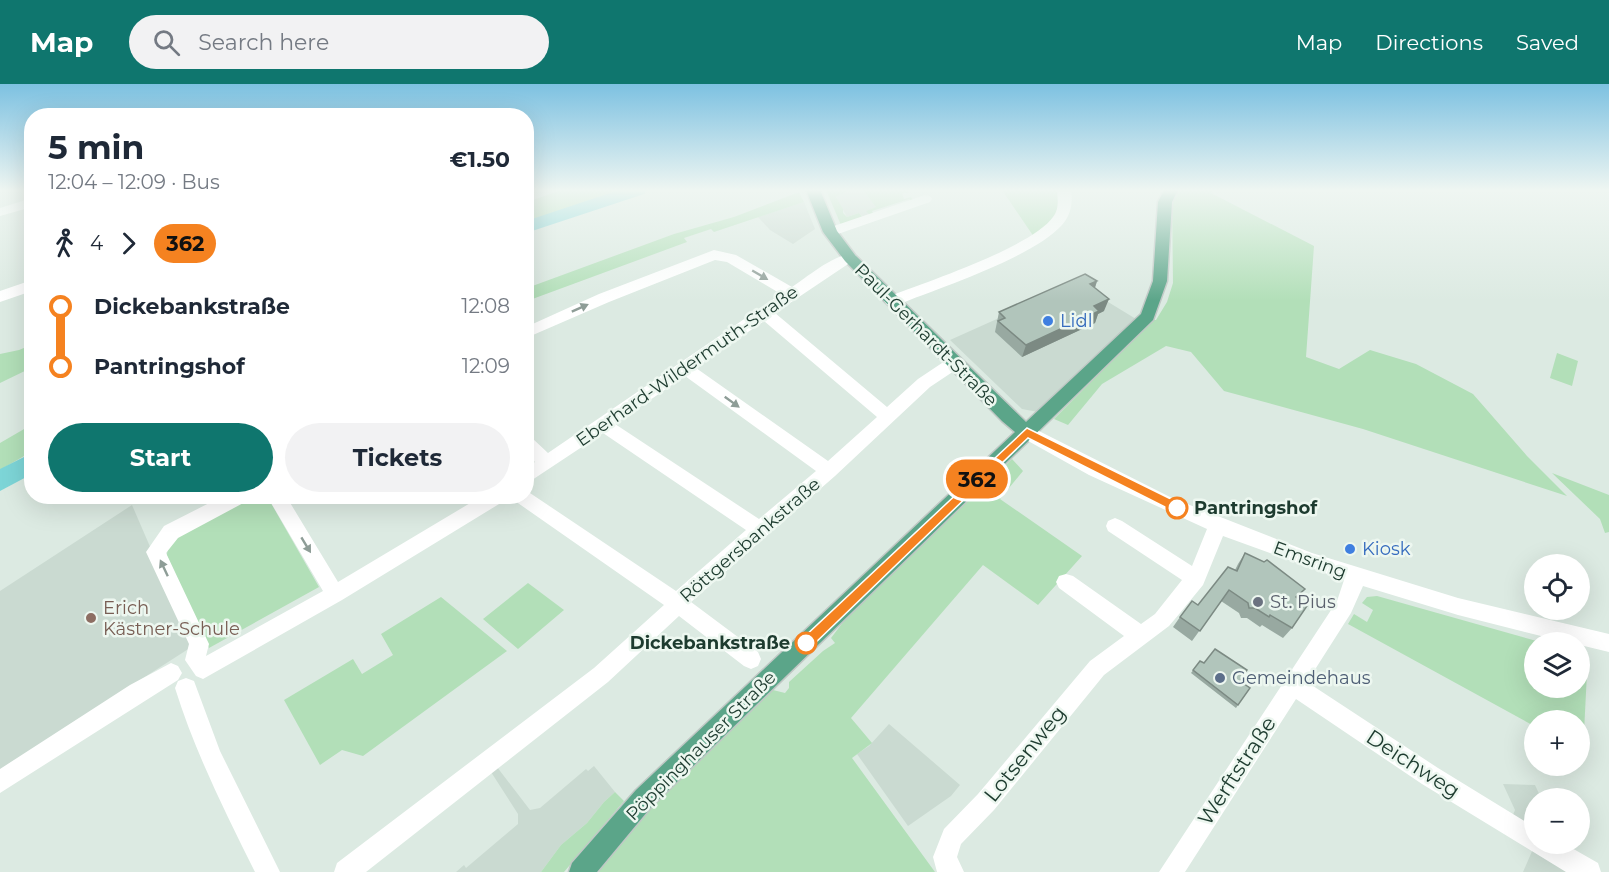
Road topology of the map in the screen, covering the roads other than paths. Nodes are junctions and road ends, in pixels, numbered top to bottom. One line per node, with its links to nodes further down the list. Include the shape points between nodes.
1 (828, 227): 5 (main road, Paul-Gerhardt-Straße)
2 (843, 227): 5 (street)
3 (1052, 227): 10 (street, via 1036,240)
4 (1163, 227): 17 (main road, Pöppinghauser Straße, via 1160,280 1148,316)
5 (830, 232): 6 (main road, Paul-Gerhardt-Straße)
6 (850, 258): 8 (street, Eberhard-Wildermuth-Straße); 10 (main road, Paul-Gerhardt-Straße)
7 (24, 288): 9 (street)
8 (792, 294): 11 (street, Eberhard-Wildermuth-Straße); 12 (street, one-way to 8, via 614,293 714,255 731,258)
9 (0, 297)
10 (892, 302): 13 (main road, Paul-Gerhardt-Straße)
11 (766, 314): 14 (street, Eberhard-Wildermuth-Straße); 15 (street)
12 (534, 329)
13 (954, 363): 15 (street, Röttgersbankstraße, via 924,383); 17 (main road, Paul-Gerhardt-Straße)
14 (685, 368): 16 (street, Eberhard-Wildermuth-Straße); 20 (street, one-way to 20)
15 (888, 417): 20 (street, Röttgersbankstraße)
16 (602, 424): 19 (street, Eberhard-Wildermuth-Straße); 28 (street)
17 (1027, 432): 26 (street, Emsring); 46 (main road, Pöppinghauser Straße, via 644,798)
18 (534, 450): 19 (street)
19 (548, 462): 21 (street, Eberhard-Wildermuth-Straße)
20 (829, 471): 28 (street, Röttgersbankstraße)
21 (534, 472)
22 (225, 504): 37 (street, one-way to 22, via 199,644 156,552 171,532)
23 (281, 504): 32 (street, one-way to 32)
24 (485, 504): 32 (street)
25 (533, 504): 33 (street)
26 (1218, 525): 29 (street, Emsring); 30 (street, Lotsenweg)
27 (1115, 526): 30 (street)
28 (761, 530): 33 (street, Röttgersbankstraße)
29 (1355, 576): 35 (street, Emsring, via 1503,619); 39 (street, Werftstraße, via 1344,607)
30 (1196, 579): 34 (street, Lotsenweg, via 1162,620)
31 (1066, 582): 34 (street)
32 (335, 594): 37 (street)
33 (678, 602): 36 (street); 45 (street, Röttgersbankstraße, via 601,675)
34 (1141, 636): 43 (street, Lotsenweg, via 1088,677 986,802 958,830)
35 (1609, 644)
36 (751, 660)
37 (199, 665): 38 (street, via 178,666)
38 (178, 681): 40 (street, via 138,692); 44 (street, via 218,774)
39 (1293, 685): 41 (street, Deichweg); 47 (street, Werftstraße)
40 (0, 782)
41 (1524, 834)
42 (1559, 854): 48 (street)
43 (949, 861)
44 (268, 872)
45 (346, 872)
46 (581, 872)
47 (1171, 872)
48 (1589, 872)

